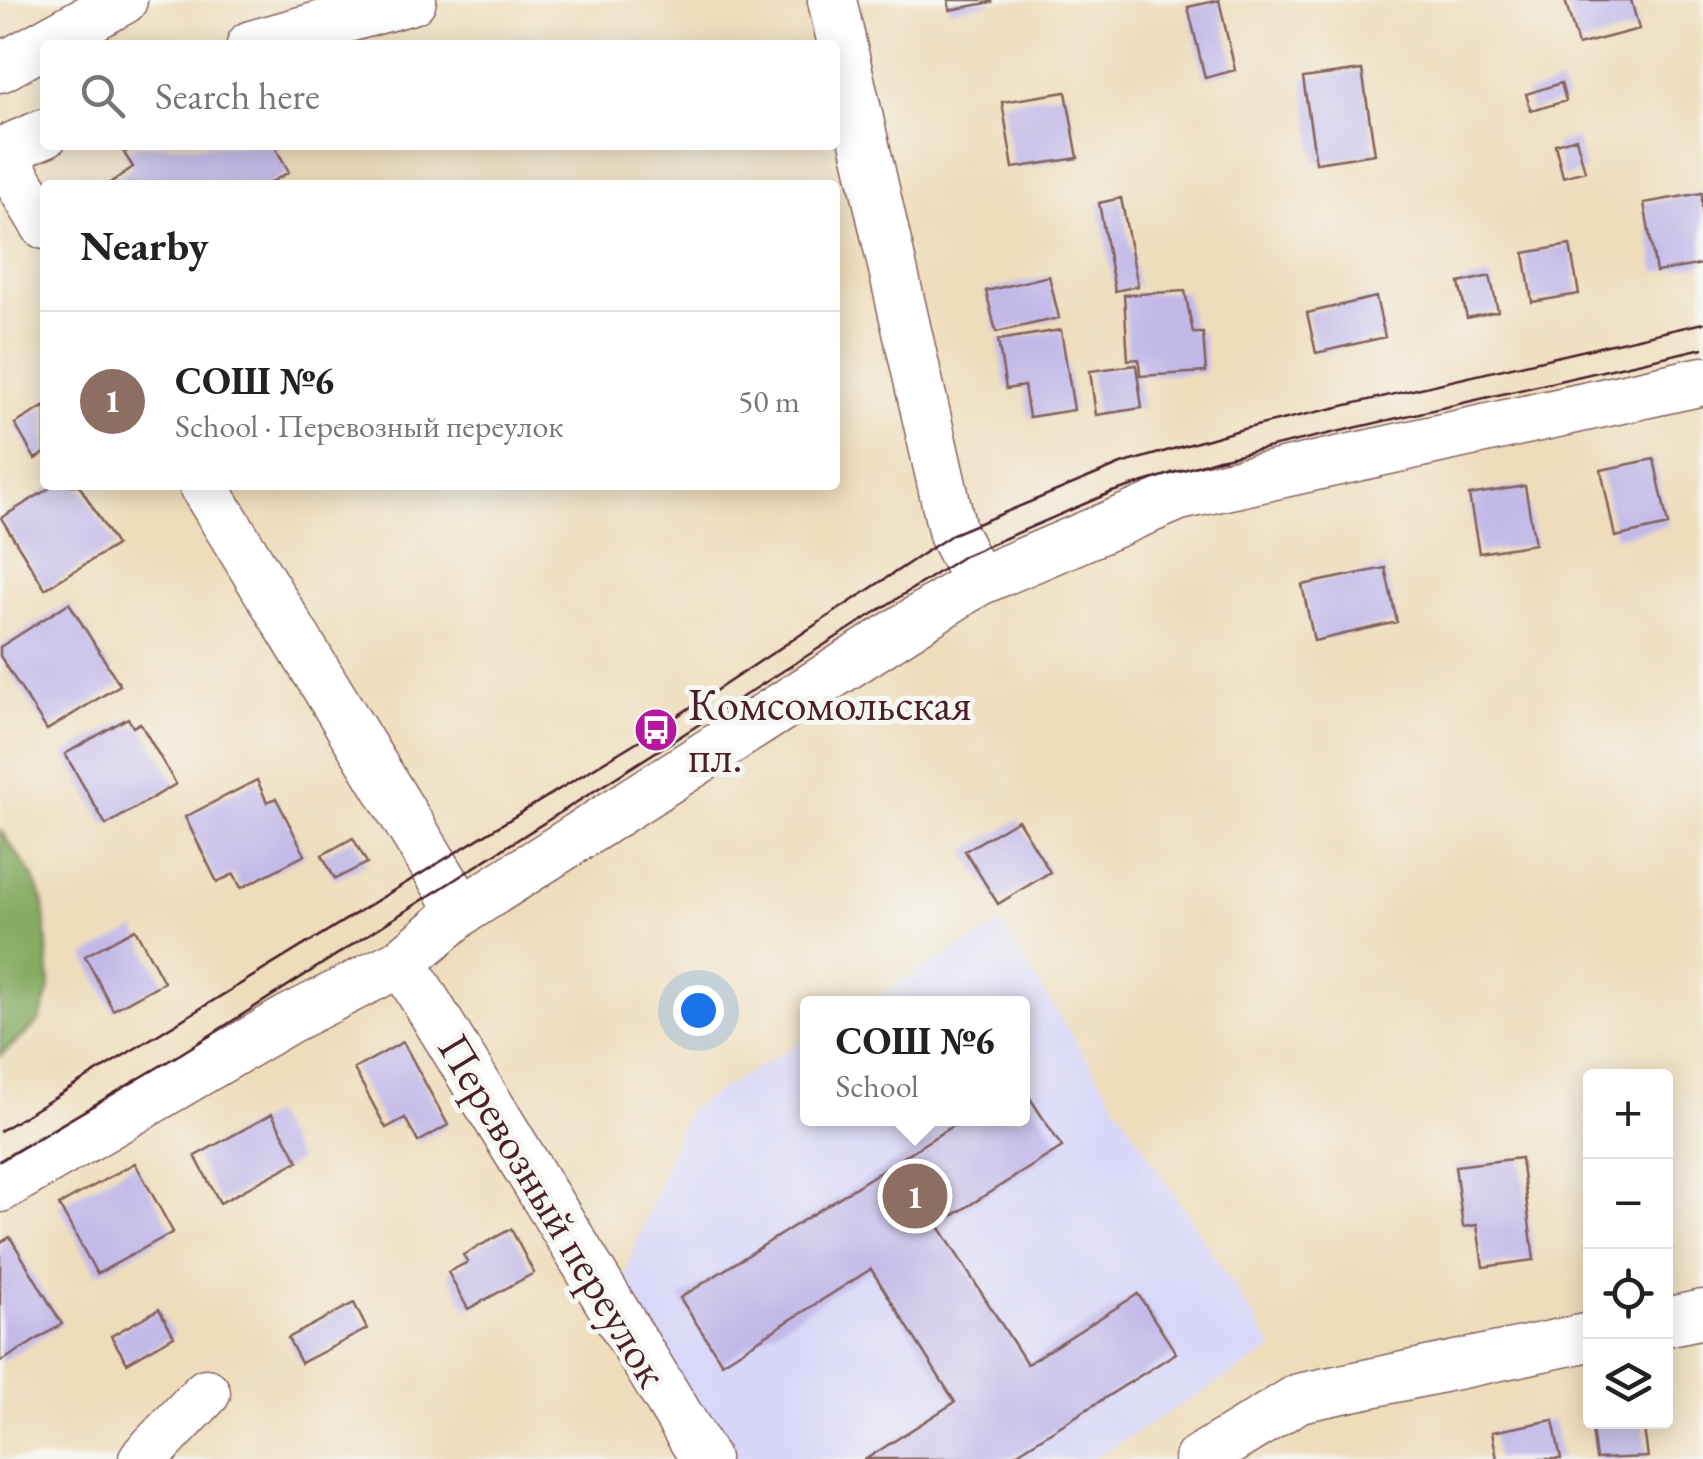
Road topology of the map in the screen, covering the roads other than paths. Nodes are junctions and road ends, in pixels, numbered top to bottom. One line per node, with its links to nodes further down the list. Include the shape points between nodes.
1 (123, 0): 4 (street)
2 (412, 0): 5 (street)
3 (832, 0): 13 (street, via 953,534)
4 (51, 40)
5 (269, 40)
6 (40, 46): 7 (street)
7 (0, 68)
8 (40, 134): 9 (street)
9 (0, 152): 10 (street)
10 (40, 217)
11 (1703, 381): 13 (street, via 1179,496)
12 (206, 490): 14 (street)
13 (976, 582): 14 (street)
14 (462, 911): 15 (street)
15 (402, 962): 16 (street, via 289,1019); 22 (street, Перевозный переулок)
16 (0, 1188)
17 (1703, 1314): 18 (street)
18 (1673, 1320)
19 (1583, 1338): 23 (street, via 1299,1398)
20 (206, 1393): 21 (street)
21 (143, 1459)
22 (705, 1459)
23 (1199, 1459)

